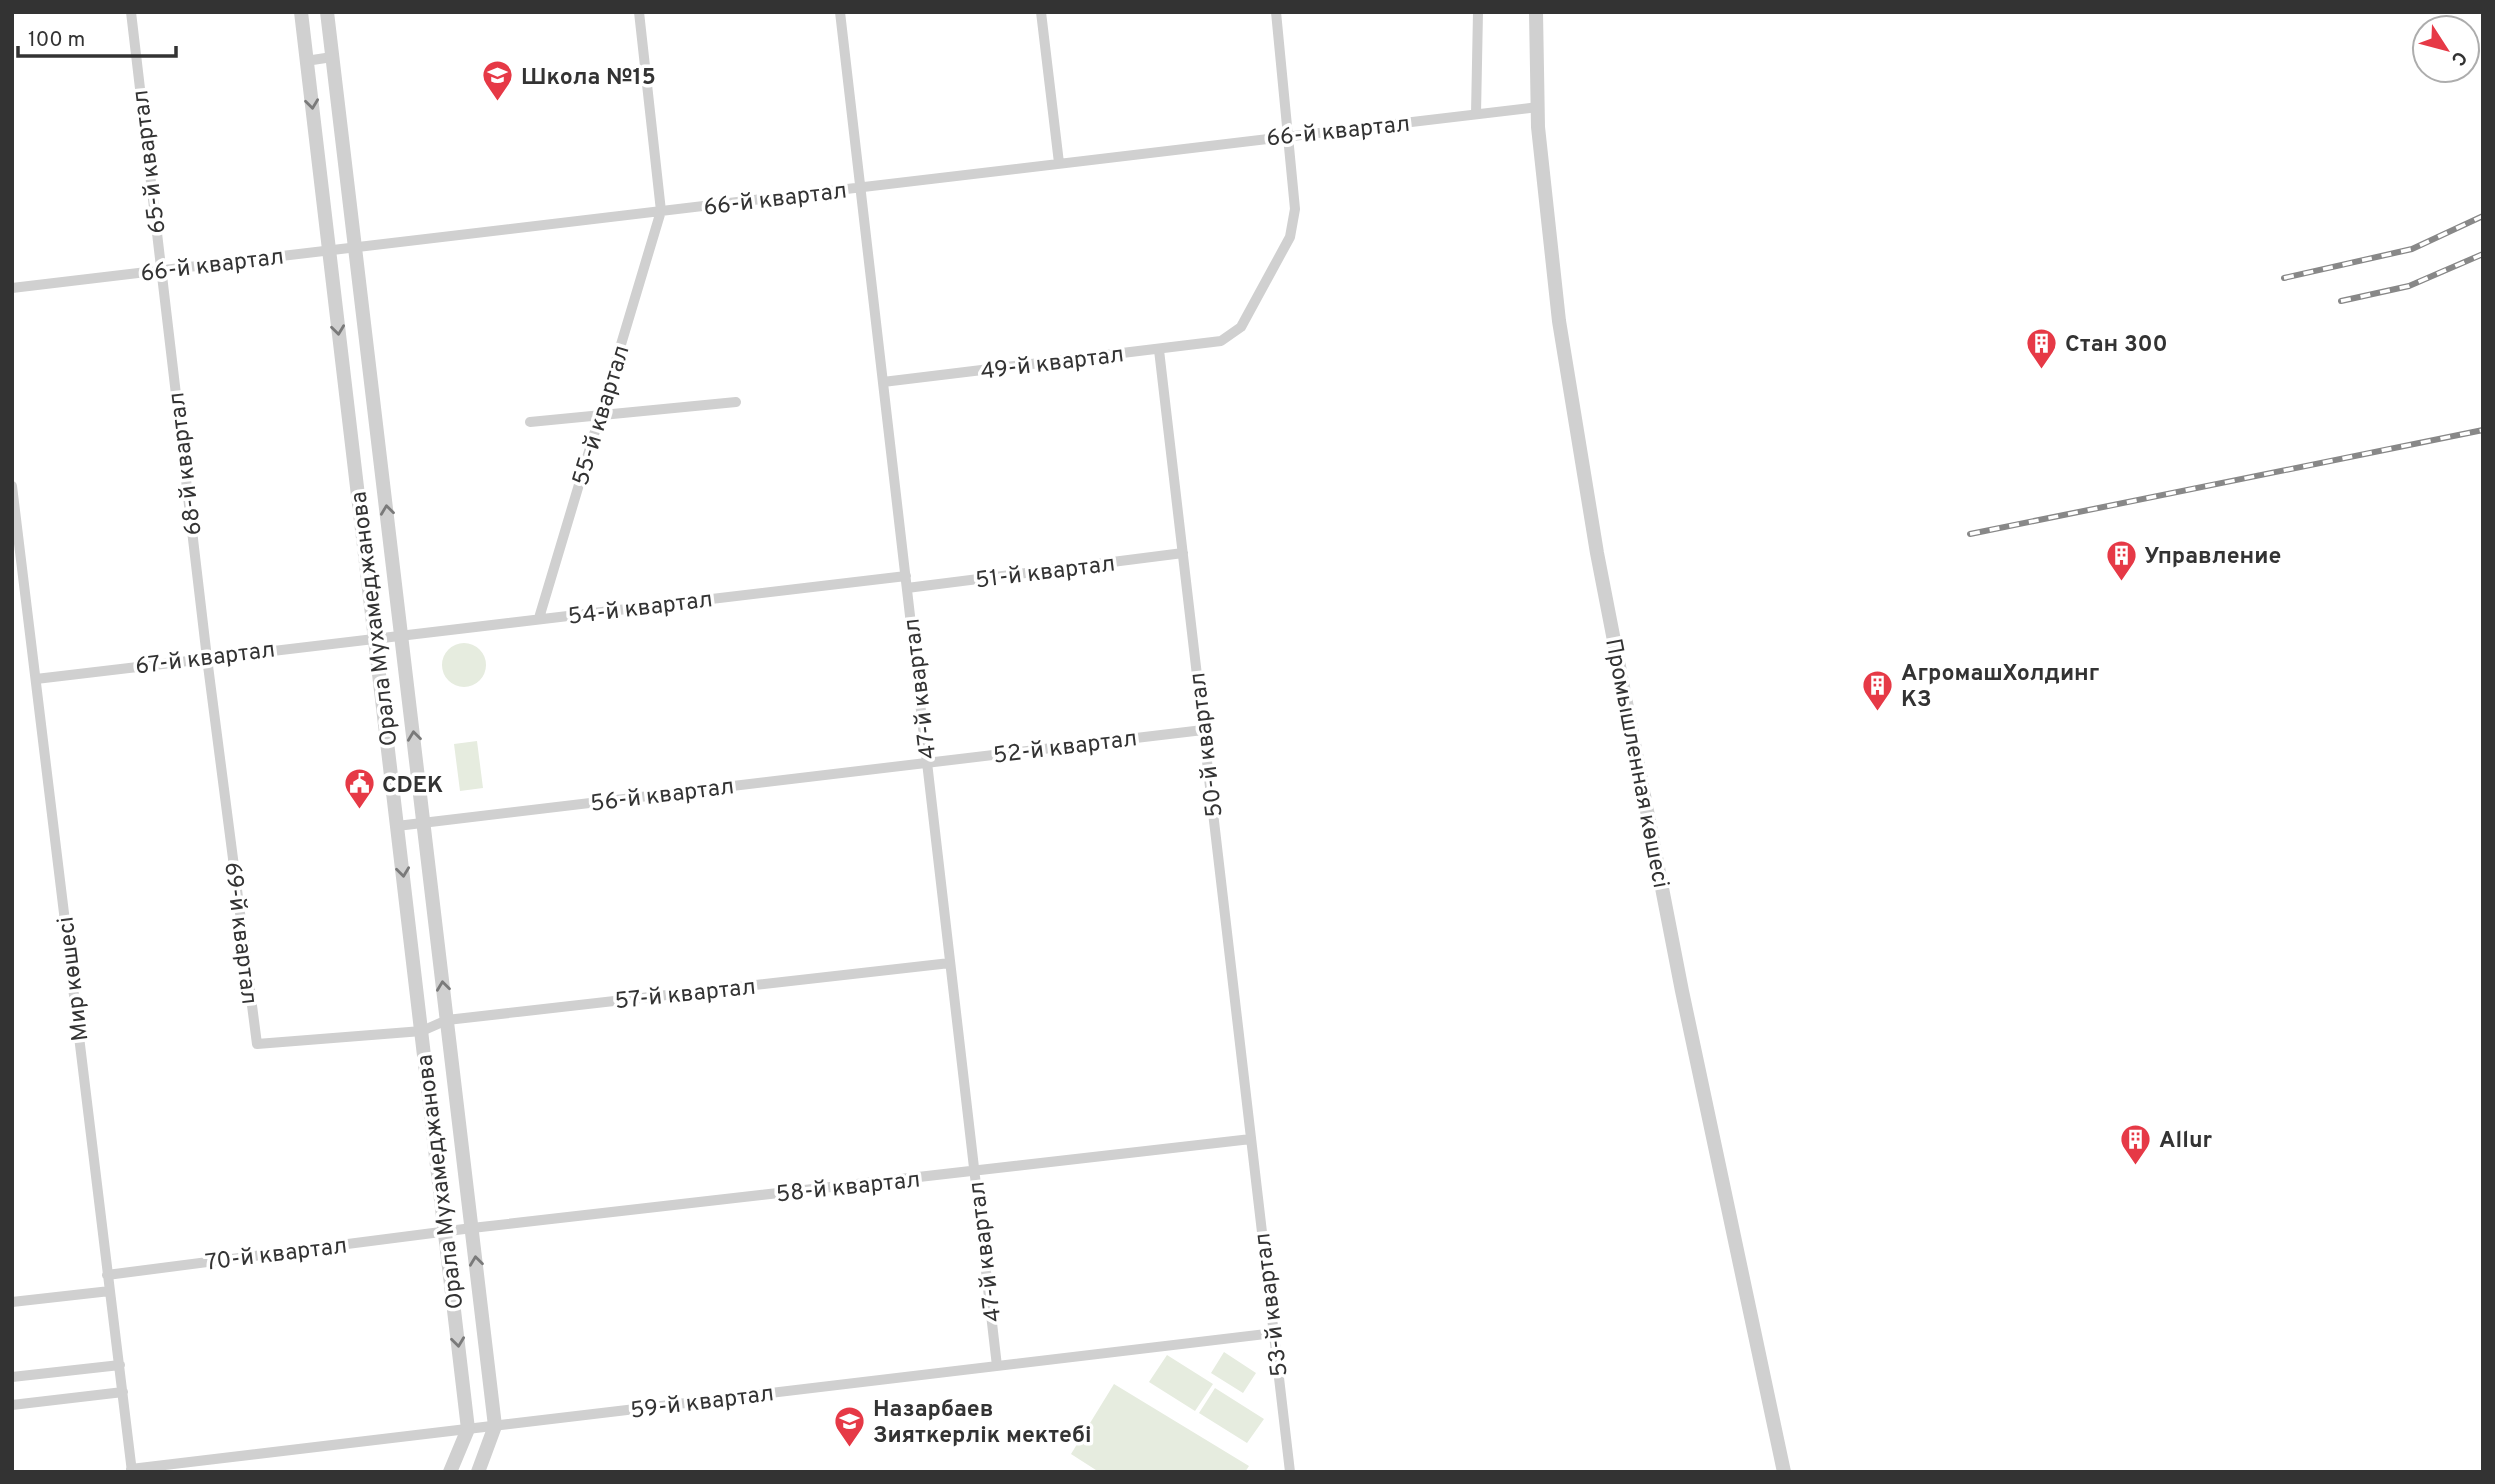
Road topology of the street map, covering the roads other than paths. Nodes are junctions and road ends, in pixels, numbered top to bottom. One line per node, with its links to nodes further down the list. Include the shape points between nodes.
1 (131, 12): 20 (street, 65-й квартал)
2 (301, 12): 11 (street, Орала Мухамеджанова)
3 (327, 12): 10 (street, Орала Мухамеджанова)
4 (639, 12): 17 (street)
5 (840, 12): 16 (street, 47-й квартал)
6 (1041, 12): 15 (street)
7 (1276, 12): 14 (street)
8 (1478, 12): 13 (street)
9 (1536, 12): 12 (street, Промышленная көшесі)
10 (332, 57): 11 (street); 18 (street, Орала Мухамеджанова)
11 (306, 61): 19 (street, Орала Мухамеджанова, one-way to 19)
12 (1538, 107): 13 (street, 66-й квартал); 61 (street, Промышленная көшесі, via 1559,321 1597,553 1682,991)
13 (1476, 114): 14 (street, 66-й квартал)
14 (1288, 135): 15 (street, 66-й квартал); 22 (street, 49-й квартал, via 1295,209 1290,237 1241,327 1221,341)
15 (1059, 163): 16 (street, 66-й квартал)
16 (860, 187): 17 (street, 66-й квартал); 23 (street, 47-й квартал)
17 (661, 211): 18 (street, 66-й квартал); 25 (street, 55-й квартал)
18 (356, 247): 19 (street, 66-й квартал); 31 (street, Орала Мухамеджанова, one-way to 18)
19 (329, 250): 20 (street, 66-й квартал); 32 (street, Орала Мухамеджанова, one-way to 32)
20 (161, 270): 21 (street, 66-й квартал); 33 (street, 68-й квартал)
21 (12, 288)
22 (1159, 350): 23 (street, 49-й квартал); 28 (street, 50-й квартал)
23 (883, 382): 29 (street, 47-й квартал)
24 (736, 402): 25 (street)
25 (599, 416): 26 (street); 30 (street, 55-й квартал)
26 (530, 422)
27 (12, 485): 34 (street, Мир көшесі)
28 (1183, 553): 29 (street, 51-й квартал); 35 (street, 50-й квартал)
29 (906, 582): 30 (street, 54-й квартал); 36 (street, 47-й квартал)
30 (538, 618): 31 (street, 54-й квартал)
31 (401, 634): 32 (street, 54-й квартал); 37 (street, Орала Мухамеджанова, one-way to 31)
32 (375, 637): 33 (street, 67-й квартал); 38 (street, Орала Мухамеджанова)
33 (207, 657): 34 (street, 67-й квартал); 41 (street, 69-й квартал, via 257,1044)
34 (36, 678): 46 (street, Мир көшесі)
35 (1203, 730): 36 (street, 52-й квартал); 42 (street, 50-й квартал)
36 (927, 762): 37 (street, 56-й квартал); 39 (street, 47-й квартал)
37 (424, 823): 38 (street, 56-й квартал); 40 (street, Орала Мухамеджанова, one-way to 37)
38 (397, 826): 41 (street, Орала Мухамеджанова, one-way to 41)
39 (950, 963): 40 (street, 57-й квартал); 43 (street, 47-й квартал)
40 (447, 1020): 41 (street, 57-й квартал); 44 (street, Орала Мухамеджанова)
41 (422, 1031): 45 (street, Орала Мухамеджанова)
42 (1251, 1139): 43 (street, 58-й квартал); 49 (street, 53-й квартал)
43 (975, 1171): 44 (street, 58-й квартал); 51 (street, 47-й квартал)
44 (472, 1228): 45 (street, 58-й квартал); 55 (street, Орала Мухамеджанова, one-way to 44)
45 (445, 1232): 46 (street, 70-й квартал); 56 (street, Орала Мухамеджанова, one-way to 56)
46 (107, 1275): 47 (street, Мир көшесі)
47 (110, 1292): 48 (street); 50 (street, Мир көшесі)
48 (12, 1302)
49 (1274, 1333): 51 (street, 59-й квартал); 60 (street, 53-й квартал)
50 (120, 1365): 52 (street); 53 (street, Мир көшесі)
51 (997, 1366): 55 (street, 59-й квартал)
52 (12, 1377)
53 (123, 1392): 54 (street); 57 (street, Мир көшесі)
54 (12, 1405)
55 (495, 1426): 56 (street, 59-й квартал); 59 (street, Орала Мухамеджанова)
56 (468, 1429): 57 (street, 59-й квартал); 58 (street, Орала Мухамеджанова)
57 (131, 1471)
58 (450, 1472)
59 (478, 1472)
60 (1290, 1472)
61 (1784, 1472)

